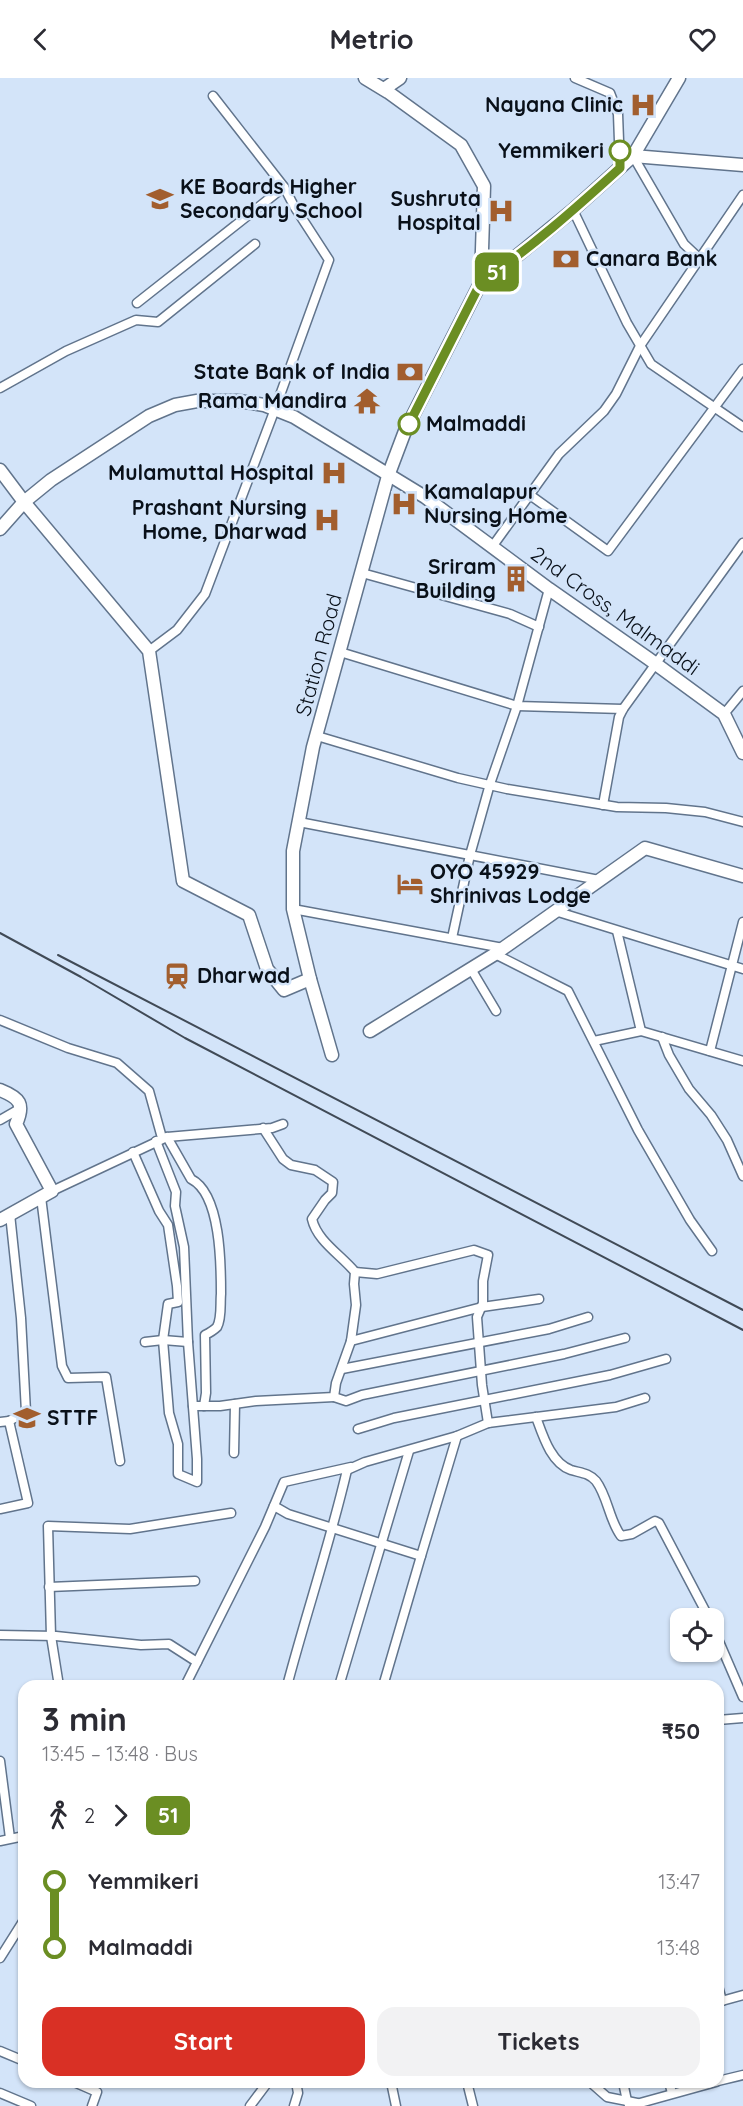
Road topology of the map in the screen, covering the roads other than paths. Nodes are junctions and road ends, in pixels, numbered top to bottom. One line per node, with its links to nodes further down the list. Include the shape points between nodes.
1 (365, 78): 5 (street)
2 (400, 78): 5 (street)
3 (575, 78): 9 (street, via 610,93 618,114)
4 (679, 78): 7 (street)
5 (384, 90): 15 (street, via 461,145 484,186)
6 (213, 96): 10 (street)
7 (633, 156): 8 (street); 9 (street); 14 (street, via 684,244)
8 (743, 165)
9 (620, 168): 12 (street)
10 (284, 187): 16 (street); 21 (street, via 329,260)
11 (743, 195): 14 (street)
12 (573, 210): 15 (street); 17 (street)
13 (255, 244): 19 (street, via 158,322 136,320 66,351)
14 (699, 259): 17 (street)
15 (481, 282): 24 (street, Station Road, via 405,431)
16 (137, 303)
17 (640, 346): 20 (street, via 651,363); 25 (street, via 604,411 559,454)
18 (743, 369): 20 (street)
19 (0, 388)
20 (715, 408): 22 (street); 25 (street, via 608,551)
21 (275, 409): 24 (street, 2nd Cross, Malmaddi); 26 (street, 2nd Cross, Malmaddi, via 239,401 175,405 149,416 87,455); 33 (street, via 205,594 177,630)
22 (743, 427)
23 (0, 470): 26 (street)
24 (388, 476): 29 (street, 2nd Cross, Malmaddi, via 425,497); 30 (street, Station Road)
25 (530, 495): 29 (street)
26 (24, 502): 27 (street, 2nd Cross, Malmaddi); 33 (street)
27 (0, 529)
28 (743, 543): 35 (street)
29 (492, 547): 31 (street, 2nd Cross, Malmaddi)
30 (362, 573): 32 (street, via 510,614); 34 (street, Station Road)
31 (549, 589): 32 (street); 35 (street, 2nd Cross, Malmaddi)
32 (539, 627): 37 (street)
33 (149, 651): 58 (street, via 183,881 249,915 267,969 284,990)
34 (340, 652): 37 (street); 40 (street, Station Road)
35 (656, 664): 38 (street); 39 (street, 2nd Cross, Malmaddi)
36 (743, 691): 39 (street)
37 (518, 706): 38 (street); 42 (street)
38 (623, 709): 43 (street)
39 (724, 714): 41 (street, 2nd Cross, Malmaddi)
40 (317, 736): 42 (street); 44 (street, Station Road)
41 (743, 753)
42 (490, 784): 43 (street); 46 (street)
43 (603, 805): 45 (street, via 705,812)
44 (299, 822): 46 (street); 49 (street, Station Road, via 293,851)
45 (743, 822)
46 (470, 855): 48 (street); 53 (street)
47 (743, 876): 48 (street, via 645,848)
48 (599, 880): 50 (street)
49 (293, 909): 53 (street); 58 (street, Station Road)
50 (555, 911): 52 (street); 54 (street)
51 (743, 922): 55 (street)
52 (617, 931): 55 (street); 62 (street)
53 (452, 938): 54 (street)
54 (499, 951): 56 (street); 64 (street, via 568,991)
55 (732, 966): 57 (street); 65 (street)
56 (471, 969): 59 (street); 61 (street)
57 (743, 969)
58 (310, 979): 66 (street, Station Road)
59 (496, 1011)
60 (0, 1020): 73 (street, via 117,1063 149,1091)
61 (370, 1031)
62 (641, 1031): 63 (street); 64 (street)
63 (662, 1037): 65 (street); 75 (street, via 689,1089 727,1140)
64 (594, 1041): 78 (street, via 638,1130)
65 (710, 1051): 67 (street)
66 (332, 1055)
67 (743, 1061)
68 (0, 1090): 69 (street, via 16,1098)
69 (21, 1108): 70 (street); 76 (street, via 16,1124)
70 (0, 1120)
71 (283, 1124): 72 (street)
72 (263, 1128): 73 (street); 79 (street, via 283,1159 291,1165 315,1170 333,1182 332,1194 312,1219 314,1227)
73 (162, 1139): 74 (street); 87 (street, via 176,1192 184,1248); 97 (street, via 209,1200 220,1246 220,1315 216,1327 206,1335)
74 (133, 1152): 76 (street); 84 (street, via 168,1225 178,1302 168,1304)
75 (743, 1176)
76 (46, 1194): 77 (street); 105 (street, via 62,1366 69,1378 106,1377)
77 (5, 1217): 99 (street, via 21,1318 26,1412)
78 (711, 1251)
79 (355, 1272): 81 (street, via 377,1274 474,1250 488,1255); 85 (street)
80 (539, 1299): 81 (street)
81 (482, 1307): 85 (street); 88 (street, via 477,1317)
82 (588, 1317): 88 (street, via 549,1329)
83 (625, 1338): 91 (street)
84 (163, 1340): 86 (street); 87 (street); 96 (street, via 169,1413 178,1444 178,1474 197,1482)
85 (351, 1341): 90 (street)
86 (145, 1342)
87 (188, 1342): 96 (street)
88 (477, 1342): 90 (street); 91 (street)
89 (666, 1359): 94 (street)
90 (342, 1369): 92 (street)
91 (480, 1371): 92 (street, via 346,1401); 94 (street)
92 (334, 1397): 95 (street)
93 (645, 1398): 98 (street, via 615,1407)
94 (485, 1401): 100 (street); 101 (street)
95 (235, 1404): 97 (street); 104 (street)
96 (193, 1406): 97 (street)
97 (204, 1406)
98 (536, 1417): 100 (street); 115 (street, via 557,1462 596,1481 621,1536 655,1521 659,1523)
99 (4, 1422): 108 (street, via 28,1503)
100 (489, 1423): 102 (street)
101 (358, 1429)
102 (457, 1436): 103 (street); 112 (street)
103 (409, 1451): 106 (street); 111 (street)
104 (234, 1453)
105 (120, 1461)
106 (347, 1470): 107 (street, via 351,1467 284,1482); 110 (street)
107 (274, 1506): 110 (street); 119 (street)
108 (0, 1509)
109 (231, 1513): 114 (street, via 130,1529 48,1526)
110 (333, 1529): 111 (street); 122 (street)
111 (382, 1544): 112 (street); 123 (street)
112 (421, 1556): 124 (street)
113 (195, 1581): 114 (street)
114 (49, 1587): 117 (street)
115 (704, 1608)
116 (0, 1635): 117 (street)
117 (51, 1636): 119 (street, via 169,1644); 120 (street)
118 (724, 1653): 125 (street)
119 (197, 1662): 121 (street)
120 (57, 1680)
121 (187, 1680)
122 (289, 1680)
123 (341, 1680)
124 (386, 1680)
125 (743, 1697)
126 (743, 1719): 127 (street)
127 (724, 1720)
128 (0, 1761): 130 (street)
129 (18, 1837): 130 (street)
130 (10, 1838): 131 (street)
131 (0, 1841)
132 (18, 1930): 133 (street)
133 (0, 1958)
134 (743, 1995): 135 (street)
135 (724, 2000)
136 (0, 2051): 137 (street)
137 (18, 2058)
138 (743, 2075): 139 (street)
139 (724, 2080)
140 (88, 2088): 153 (street, via 97,2092)
141 (264, 2088): 154 (street)
142 (297, 2088): 155 (street)
143 (392, 2088): 156 (street)
144 (468, 2088): 157 (street)
145 (597, 2088): 151 (street, via 607,2097)
146 (625, 2088): 151 (street)
147 (671, 2088): 150 (street)
148 (692, 2088): 150 (street)
149 (0, 2093): 152 (street)
150 (672, 2093): 151 (street)
151 (631, 2103)
152 (31, 2106)
153 (92, 2106)
154 (250, 2106)
155 (294, 2106)
156 (396, 2106)
157 (473, 2106)

